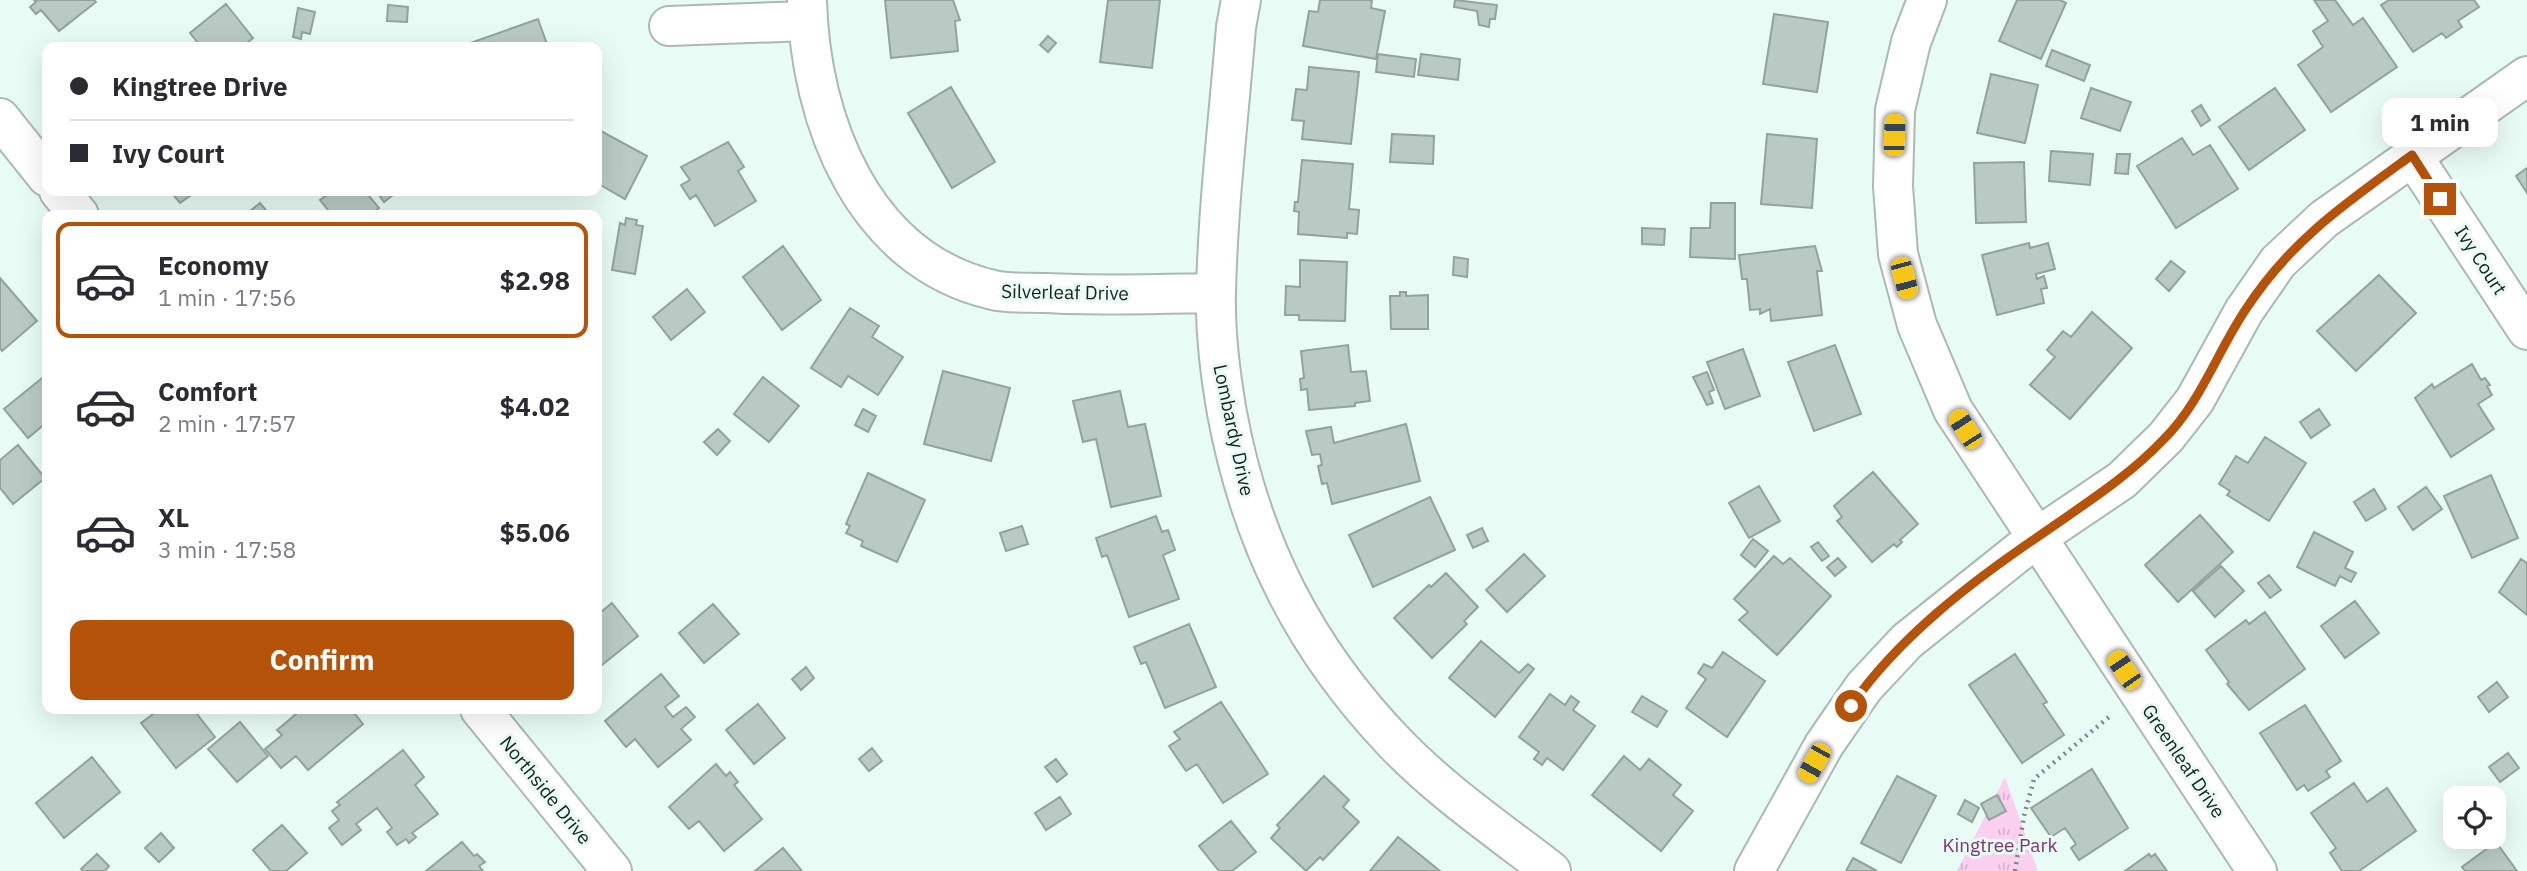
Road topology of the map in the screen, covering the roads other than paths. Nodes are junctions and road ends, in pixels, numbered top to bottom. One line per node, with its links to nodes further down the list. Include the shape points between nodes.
1 (1241, 0): 11 (street, Lombardy Drive)
2 (1927, 0): 13 (street, Greenleaf Drive, via 1911,42 1895,110 1893,186 1898,254 1917,325 1953,411)
3 (807, 10): 4 (street); 11 (street, Silverleaf Drive, via 817,90 833,139 872,212 903,246 943,273 994,291)
4 (669, 26)
5 (2527, 76): 7 (street)
6 (0, 118): 8 (street)
7 (2412, 155): 12 (street, Ivy Court); 13 (street, via 2324,219 2278,262 2244,311 2195,400 2166,437 2122,480)
8 (42, 171)
9 (63, 196): 10 (street)
10 (75, 210)
11 (1216, 293): 16 (street, Lombardy Drive, via 1219,367 1237,463 1268,557 1288,599 1354,698 1397,745)
12 (2527, 330)
13 (2036, 538): 17 (street, via 1908,640 1864,687 1824,745); 18 (street, Greenleaf Drive)
14 (484, 714): 15 (street, Northside Drive)
15 (612, 871)
16 (1551, 871)
17 (1754, 871)
18 (2257, 871)

